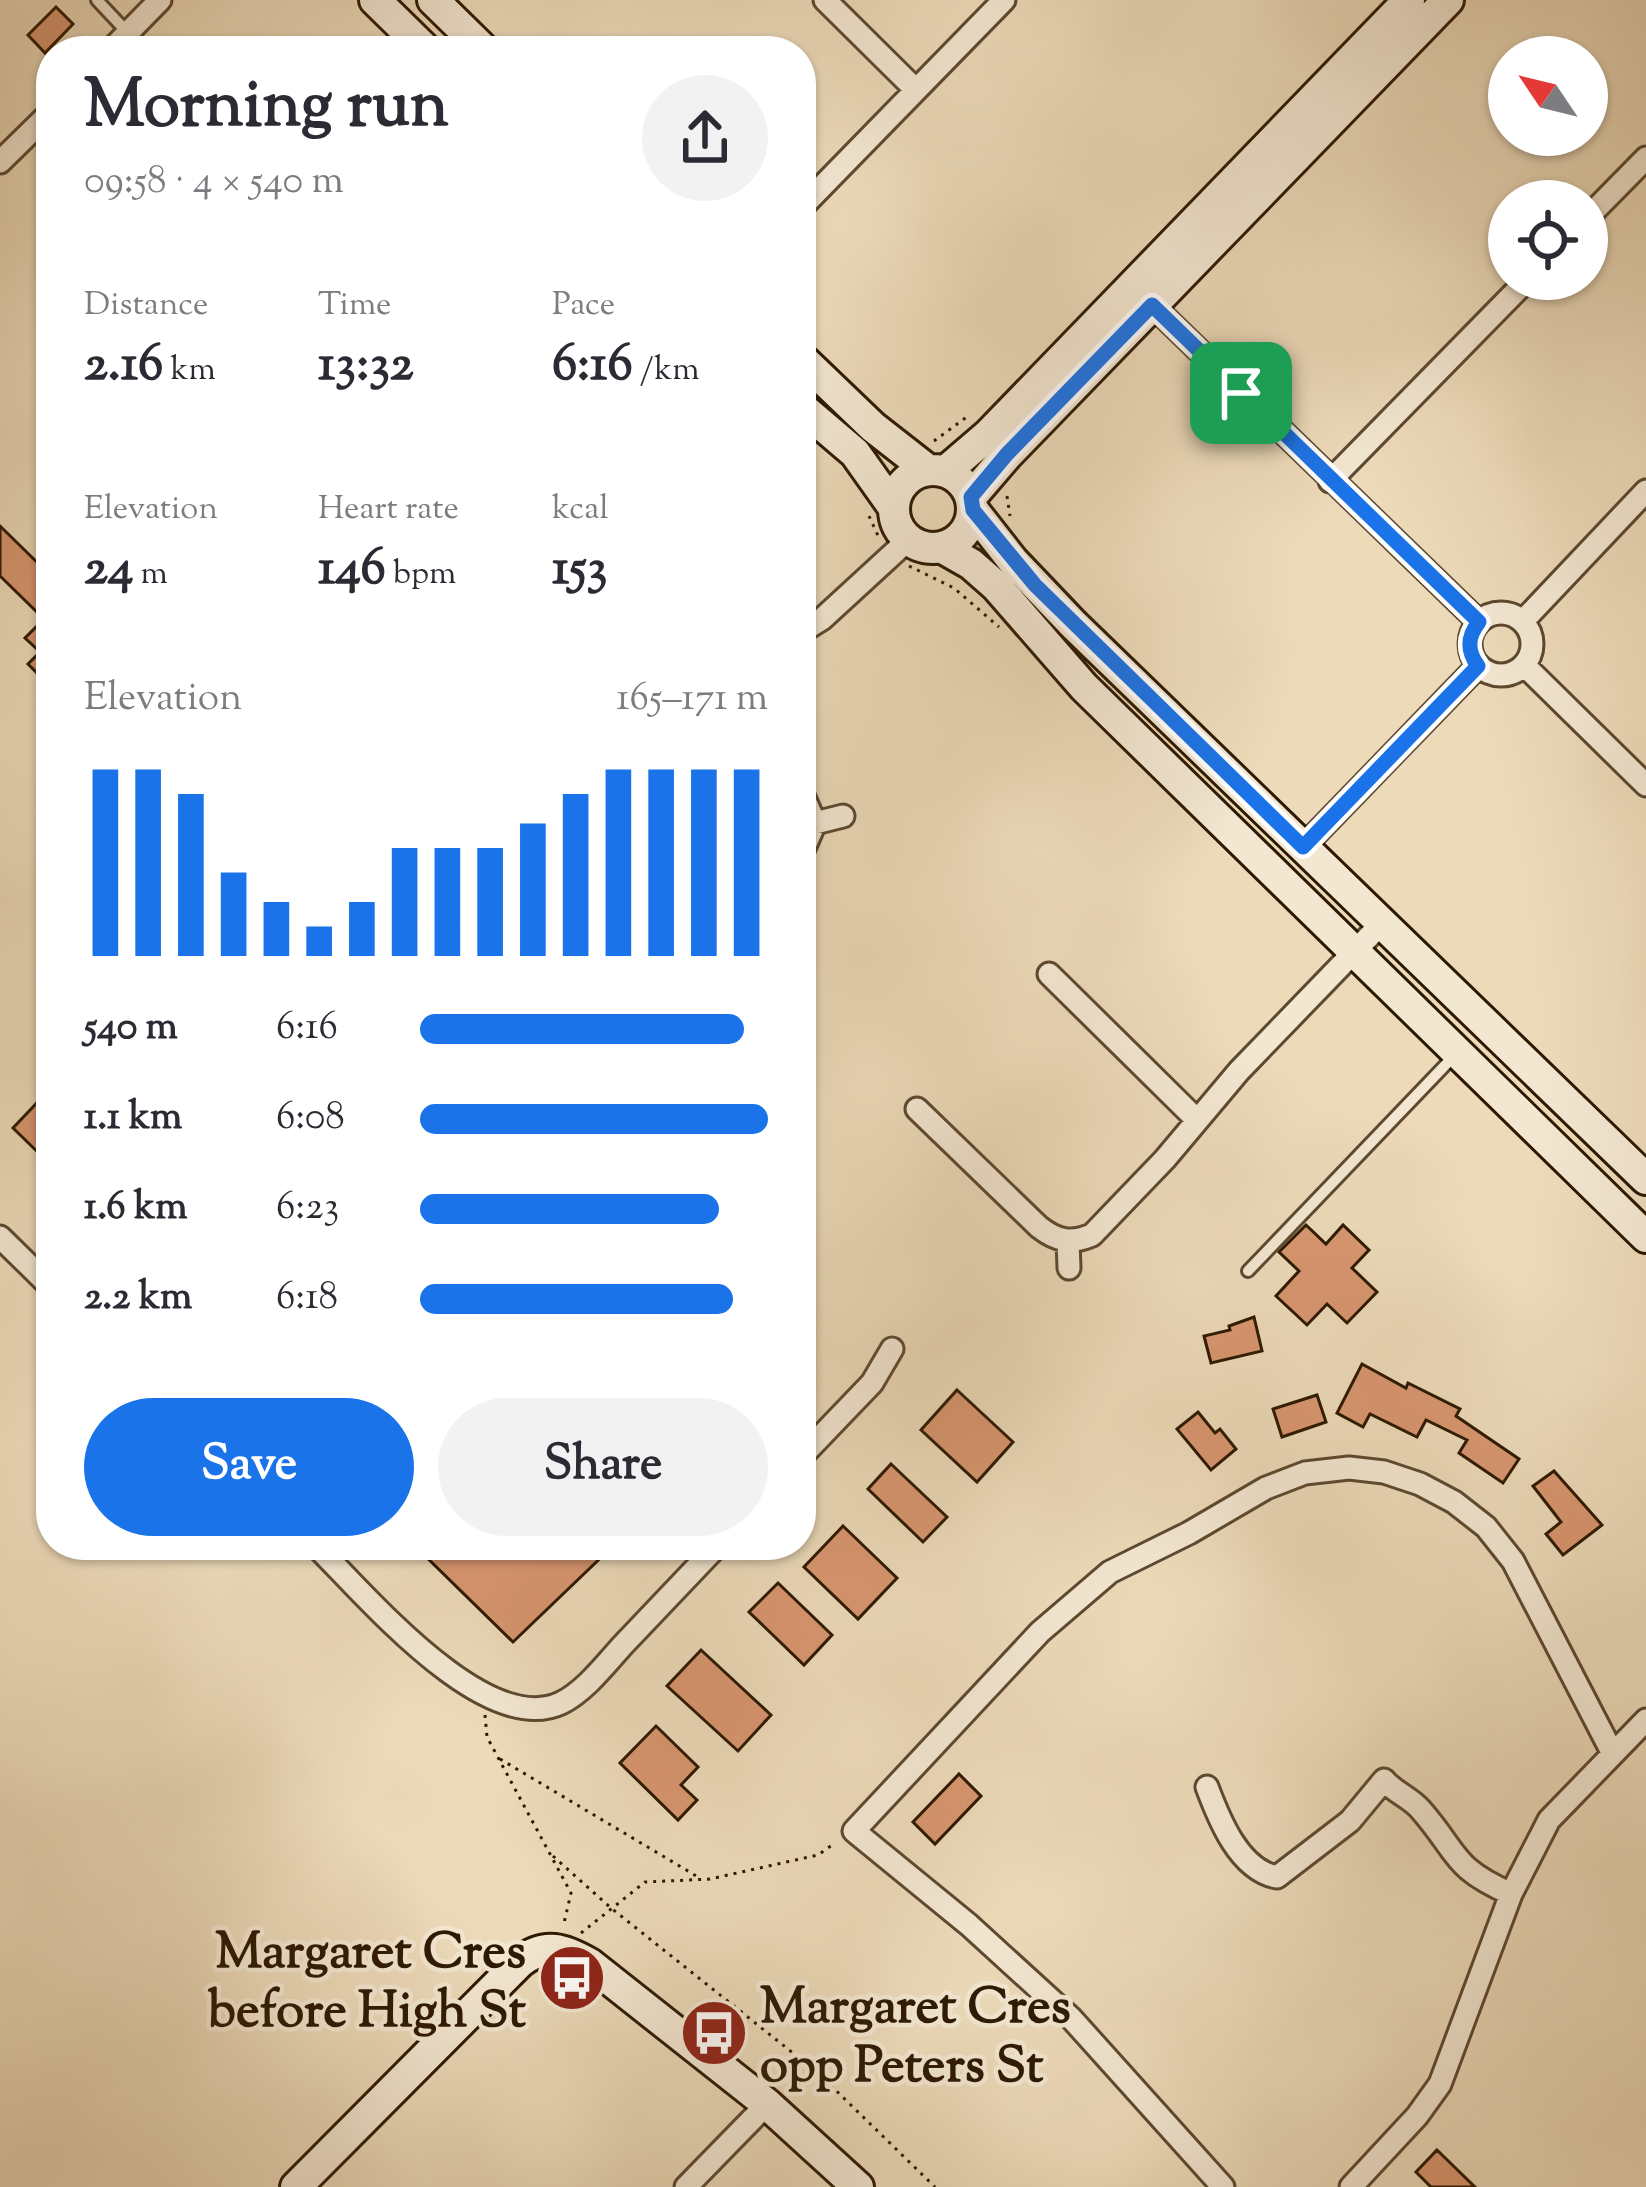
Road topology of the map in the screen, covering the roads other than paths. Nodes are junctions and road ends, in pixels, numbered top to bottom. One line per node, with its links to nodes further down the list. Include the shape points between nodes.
1 (97, 0): 9 (lane)
2 (160, 0): 9 (street)
3 (375, 0): 11 (main road)
4 (433, 0): 12 (main road)
5 (824, 0): 13 (street)
6 (1004, 0): 13 (street)
7 (1409, 0): 23 (main road, via 988,435)
8 (1448, 0): 20 (main road)
9 (128, 33): 10 (street)
10 (125, 36)
11 (412, 36)
12 (470, 36)
13 (916, 91): 17 (street)
14 (36, 127): 16 (street)
15 (1646, 158): 18 (street)
16 (0, 162)
17 (816, 193)
18 (1608, 197)
19 (1507, 300): 24 (street)
20 (1152, 305): 24 (street); 26 (main road, via 1007,454)
21 (816, 372): 23 (main road, via 873,427)
22 (816, 420): 27 (main road, via 855,453)
23 (937, 471): 26 (main road, via 965,486); 27 (main road, via 917,473 900,487)
24 (1330, 481): 31 (street)
25 (1646, 491): 30 (street)
26 (972, 503): 29 (main road, via 964,534); 38 (main road, via 1035,585)
27 (893, 508): 28 (main road)
28 (908, 540): 29 (main road); 32 (street)
29 (943, 548): 40 (main road, via 995,586 1084,687)
30 (1523, 621): 31 (street, via 1505,613); 33 (street, via 1532,648)
31 (1479, 622): 34 (street, via 1470,639)
32 (816, 623)
33 (1524, 665): 34 (street, via 1506,675); 35 (street)
34 (1478, 666): 38 (street)
35 (1646, 785)
36 (843, 816): 37 (street)
37 (816, 823)
38 (1303, 847): 39 (main road)
39 (1382, 923): 40 (street); 45 (main road)
40 (1353, 952): 42 (main road); 44 (street)
41 (1049, 974): 44 (street)
42 (1457, 1054): 47 (main road); 50 (lane)
43 (917, 1108): 48 (street, via 1039,1227)
44 (1196, 1119): 48 (street, via 1103,1224)
45 (1646, 1179)
46 (0, 1237): 51 (street)
47 (1646, 1237)
48 (1068, 1241): 49 (street)
49 (1069, 1268)
50 (1248, 1271)
51 (36, 1272)
52 (892, 1349): 53 (street, via 872,1383)
53 (816, 1441)
54 (330, 1560): 55 (street, via 435,1663 512,1706 560,1703)
55 (704, 1560)
56 (1646, 1720): 57 (street)
57 (1612, 1754): 59 (street, via 1549,1820); 65 (street, via 1513,1561 1486,1527 1420,1484 1349,1468 1267,1488 1110,1572 1040,1632 854,1832 1071,2018)
58 (1207, 1787): 59 (street, via 1222,1828 1255,1867 1277,1877 1350,1821 1384,1780 1423,1812 1463,1869)
59 (1511, 1894): 61 (street, via 1440,2084)
60 (767, 2104): 62 (main road, via 590,1964 552,1949 520,1962); 63 (street); 64 (main road)
61 (1361, 2184)
62 (296, 2187)
63 (686, 2187)
64 (858, 2187)
65 (1222, 2187)

